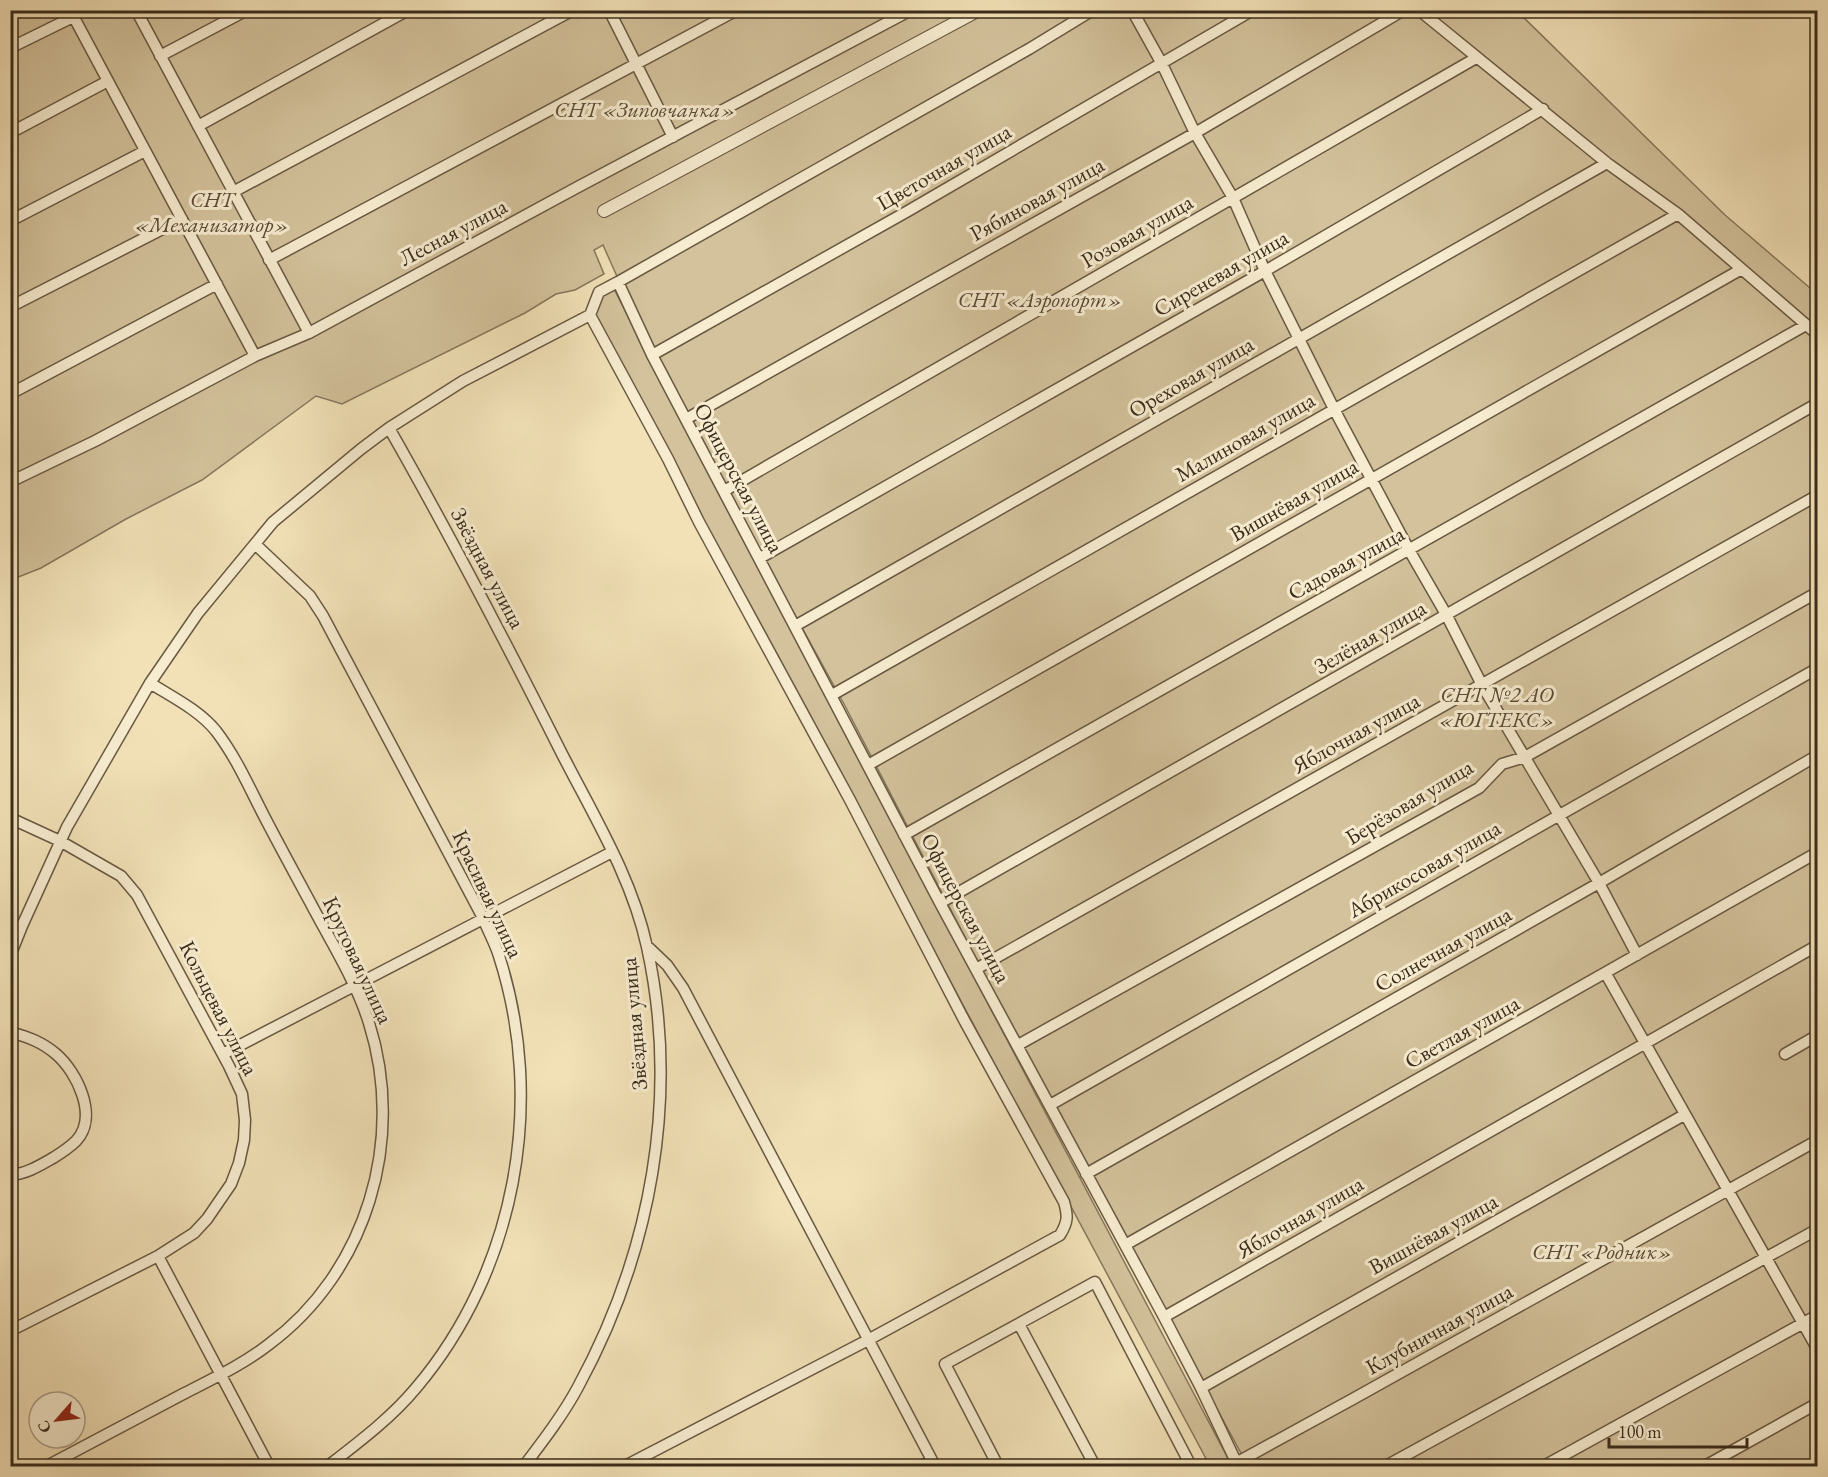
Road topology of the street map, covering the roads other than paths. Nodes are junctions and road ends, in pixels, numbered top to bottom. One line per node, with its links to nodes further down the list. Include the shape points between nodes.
1 (136, 10): 16 (street)
2 (247, 10): 16 (street)
3 (408, 10): 22 (street)
4 (573, 10): 28 (street)
5 (609, 10): 18 (street)
6 (737, 10): 18 (street)
7 (911, 10): 25 (street, Лесная улица)
8 (979, 10): 30 (street)
9 (1093, 10): 37 (street)
10 (1132, 10): 19 (street)
11 (1253, 10): 19 (street, Цветочная улица)
12 (1404, 10): 24 (street, Рябиновая улица)
13 (1419, 10): 17 (street)
14 (72, 14): 15 (street); 20 (street)
15 (10, 48)
16 (160, 56): 22 (street)
17 (1476, 58): 21 (street); 29 (street, Розовая улица)
18 (635, 64): 25 (street); 34 (street)
19 (1162, 64): 24 (street); 45 (street, Цветочная улица)
20 (108, 81): 23 (street); 26 (street)
21 (1543, 109): 27 (street); 36 (street, Сиреневая улица)
22 (198, 126): 28 (street)
23 (10, 133)
24 (1195, 133): 29 (street); 50 (street, Рябиновая улица)
25 (673, 137): 42 (street, Лесная улица)
26 (145, 151): 32 (street); 33 (street)
27 (1607, 163): 31 (street); 44 (street, Ореховая улица)
28 (233, 192): 34 (street)
29 (1233, 198): 36 (street); 54 (street, Розовая улица)
30 (604, 211)
31 (1678, 214): 35 (street); 49 (street, Малиновая улица)
32 (182, 219): 38 (street); 39 (street)
33 (10, 221)
34 (269, 260): 42 (street)
35 (1740, 270): 41 (street); 52 (street, Вишнёвая улица)
36 (1265, 271): 44 (street); 58 (street, Сиреневая улица)
37 (618, 282): 40 (street, via 599,292); 45 (street, Офицерская улица)
38 (217, 284): 46 (street); 47 (street)
39 (10, 307)
40 (590, 315): 51 (street, via 463,381); 106 (street, via 1064,1202 1068,1216 1060,1235)
41 (1806, 325): 43 (street); 57 (street, Садовая улица)
42 (309, 333): 46 (street, Лесная улица)
43 (1818, 335)
44 (1299, 338): 49 (street); 61 (street, Ореховая улица)
45 (652, 355): 50 (street, Офицерская улица)
46 (255, 356): 53 (street, Лесная улица)
47 (10, 394)
48 (1818, 403): 60 (street, Зелёная улица)
49 (1334, 409): 52 (street); 65 (street, Малиновая улица)
50 (686, 419): 54 (street, Офицерская улица)
51 (389, 428): 56 (street, via 273,522); 73 (street, Звёздная улица)
52 (1371, 478): 57 (street); 68 (street, Вишнёвая улица)
53 (10, 482)
54 (724, 491): 58 (street, Офицерская улица)
55 (1818, 495): 64 (street, Яблочная улица)
56 (255, 544): 63 (street); 77 (street, Красивая улица, via 310,596 323,616)
57 (1409, 550): 60 (street); 71 (street, Садовая улица)
58 (760, 558): 61 (street, Офицерская улица)
59 (1818, 592): 67 (street, Берёзовая улица)
60 (1447, 616): 64 (street); 76 (street, Зелёная улица)
61 (795, 626): 65 (street, Офицерская улица)
62 (1818, 668): 69 (street, Абрикосовая улица)
63 (150, 682): 72 (street); 84 (street, Круговая улица, via 192,709 215,730 239,766)
64 (1482, 685): 67 (street); 82 (street, Яблочная улица)
65 (832, 695): 68 (street, Офицерская улица)
66 (1818, 755): 75 (street, Солнечная улица)
67 (1525, 757): 69 (street); 88 (street, Берёзовая улица, via 1502,764 1479,788)
68 (867, 765): 71 (street, Офицерская улица)
69 (1558, 816): 75 (street); 91 (street, Абрикосовая улица)
70 (10, 818): 72 (street, Кольцевая улица)
71 (904, 835): 76 (street, Офицерская улица)
72 (60, 841): 80 (street); 89 (street, Кольцевая улица, via 130,884)
73 (612, 852): 77 (street); 79 (street, Звёздная улица, via 634,899)
74 (1818, 852): 81 (street, Светлая улица)
75 (1599, 883): 81 (street); 94 (street, Солнечная улица)
76 (940, 903): 82 (street, Офицерская улица)
77 (483, 918): 84 (street); 115 (street, Красивая улица, via 507,982 520,1053 519,1150 502,1230 473,1303 418,1386 380,1425)
78 (1818, 945): 87 (street, Яблочная улица)
79 (647, 946): 106 (street, via 683,988); 116 (street, Звёздная улица, via 660,1047 660,1115 643,1224 621,1296 603,1337 578,1387)
80 (10, 956)
81 (1637, 956): 83 (street, Светлая улица)
82 (976, 969): 88 (street, Офицерская улица)
83 (1606, 974): 87 (street); 98 (street, Светлая улица)
84 (354, 986): 89 (street); 108 (street, Круговая улица, via 364,1007 381,1075 380,1160 363,1222 332,1280 313,1304 267,1346)
85 (10, 1032): 95 (street, via 31,1038 58,1056 79,1089 86,1118 77,1140 62,1152 28,1172)
86 (1818, 1035): 90 (street)
87 (1643, 1043): 92 (street); 102 (street, Яблочная улица)
88 (1018, 1045): 91 (street, Офицерская улица)
89 (223, 1054): 99 (street, Кольцевая улица, via 242,1094 245,1120 239,1163 231,1184 207,1219 194,1233)
90 (1785, 1054)
91 (1050, 1105): 94 (street, Офицерская улица)
92 (1684, 1115): 96 (street); 109 (street, Вишнёвая улица)
93 (1818, 1140): 96 (street, Клубничная улица)
94 (1086, 1174): 98 (street, Офицерская улица)
95 (10, 1175)
96 (1727, 1191): 100 (street); 112 (street, Клубничная улица)
97 (1818, 1229): 100 (street)
98 (1125, 1245): 102 (street, Офицерская улица)
99 (158, 1256): 105 (street, Кольцевая улица); 108 (street)
100 (1766, 1258): 103 (street); 122 (street)
101 (1818, 1315): 103 (street)
102 (1164, 1317): 109 (street, Офицерская улица)
103 (1804, 1323): 107 (street); 123 (street)
104 (1019, 1324): 119 (street, via 945,1364); 120 (street); 121 (street, via 1095,1282)
105 (10, 1330)
106 (868, 1340): 111 (street); 117 (street)
107 (1818, 1350)
108 (220, 1374): 113 (street, Круговая улица); 114 (street)
109 (1201, 1388): 112 (street, Офицерская улица)
110 (1818, 1403): 124 (street)
111 (933, 1464): 118 (street)
112 (1237, 1465)
113 (47, 1467)
114 (269, 1467)
115 (328, 1467)
116 (524, 1467)
117 (625, 1467)
118 (920, 1467)
119 (998, 1467)
120 (1095, 1467)
121 (1191, 1467)
122 (1386, 1467)
123 (1544, 1467)
124 (1704, 1467)

